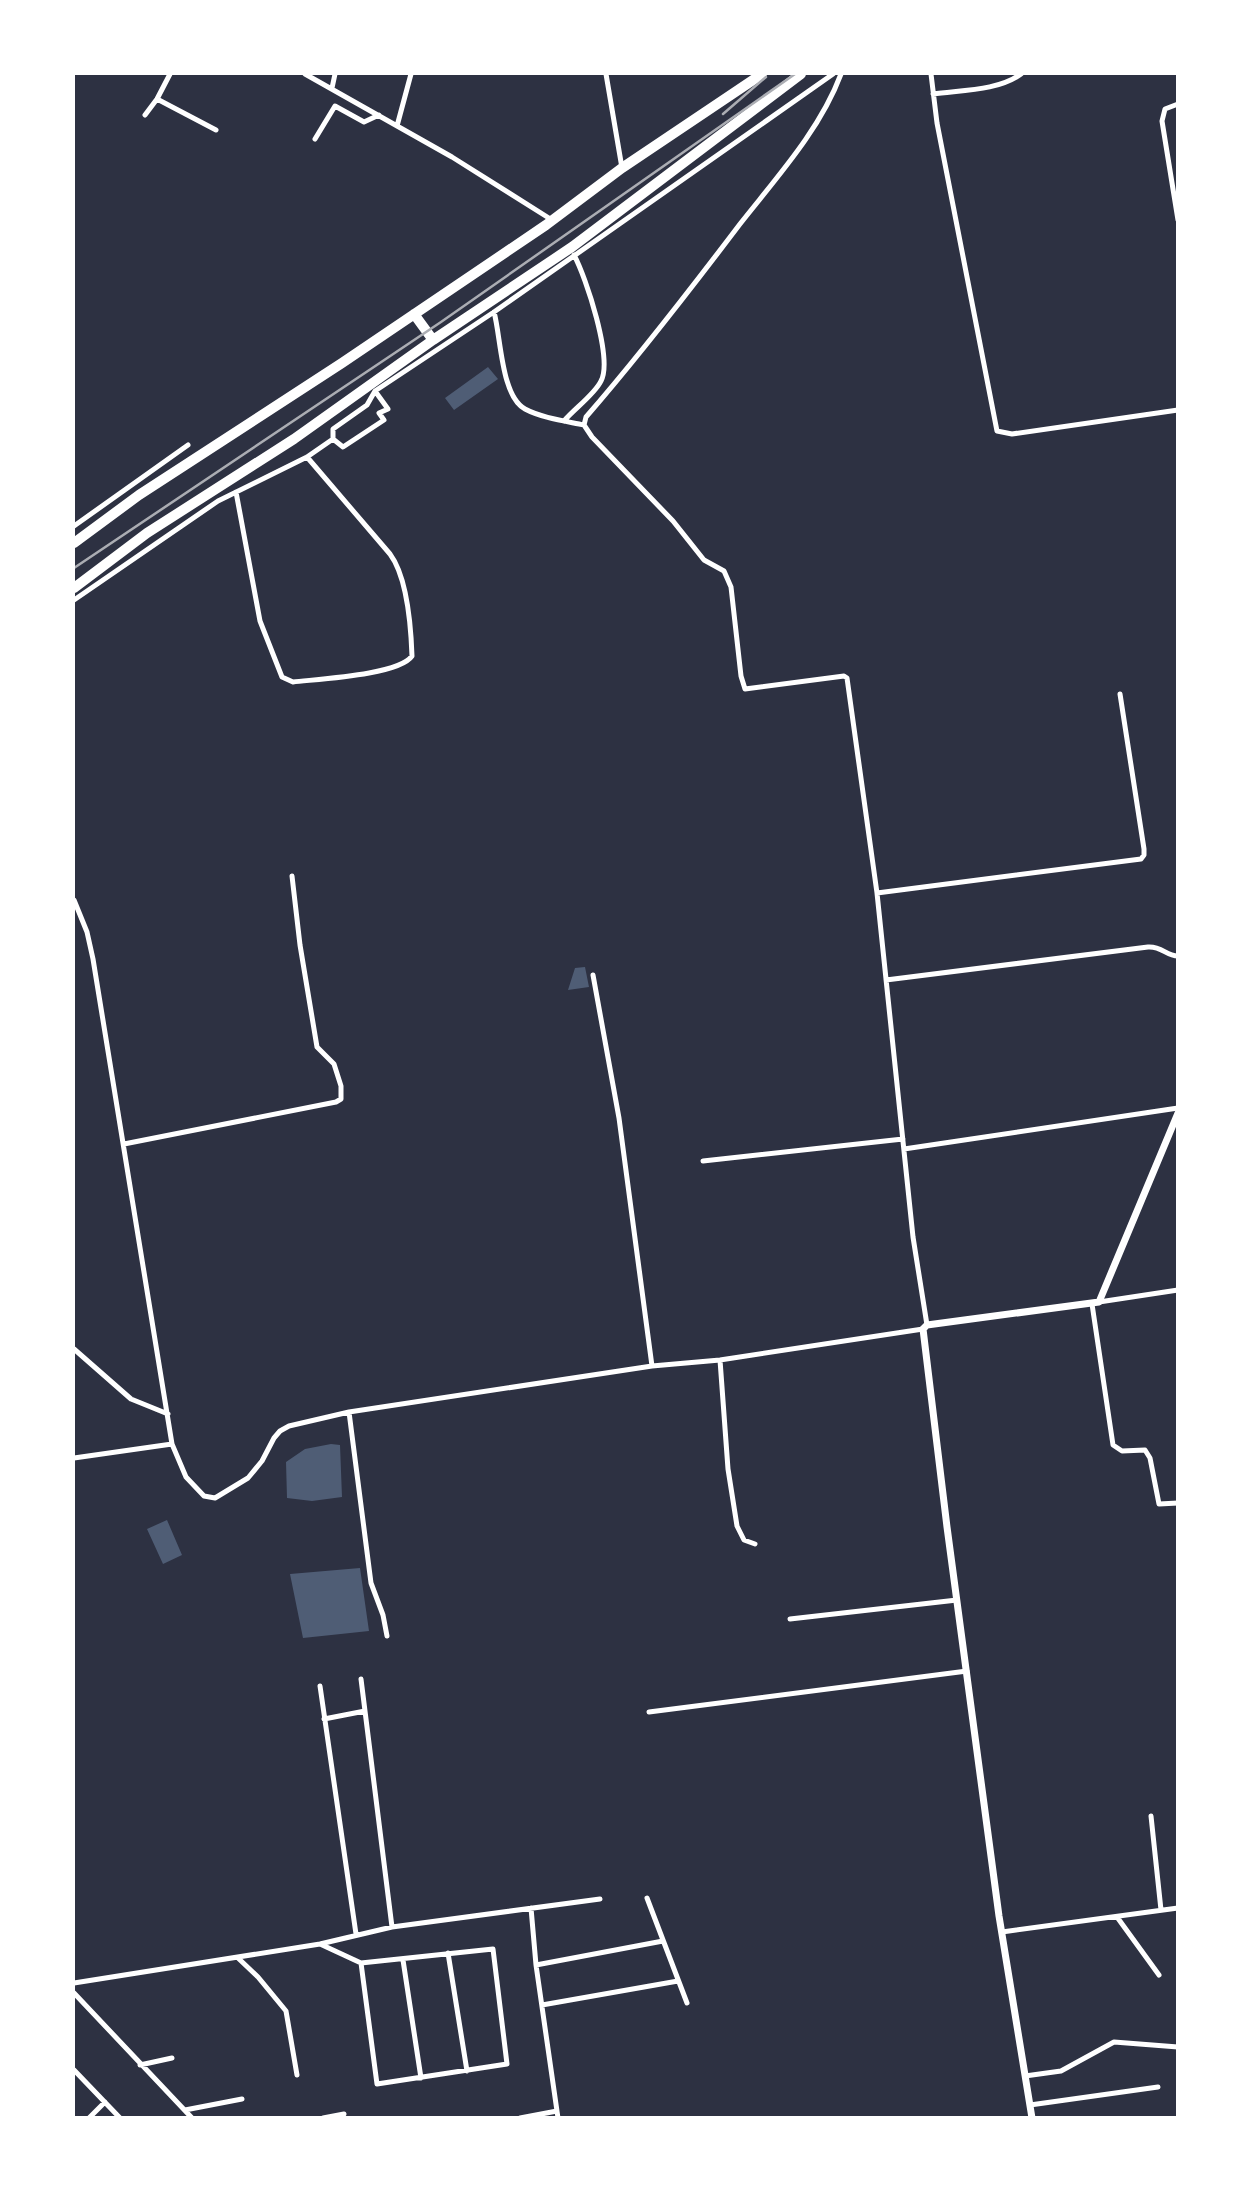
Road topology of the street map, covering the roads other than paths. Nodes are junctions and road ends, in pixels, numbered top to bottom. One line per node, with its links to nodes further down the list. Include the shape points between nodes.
1 (170, 74): 14 (street)
2 (305, 74): 12 (street)
3 (335, 74): 12 (street)
4 (411, 74): 18 (street)
5 (606, 74): 21 (street)
6 (762, 74): 21 (highway)
7 (801, 74): 24 (highway)
8 (833, 74): 24 (street)
9 (841, 74): 31 (street, via 809,133)
10 (931, 74): 13 (street)
11 (1021, 74): 13 (street, via 993,85)
12 (332, 88): 16 (street)
13 (933, 94): 29 (street, via 997,431 1012,434)
14 (157, 100): 17 (street); 19 (street)
15 (1178, 104): 23 (street, via 1165,109 1162,121)
16 (379, 115): 18 (street); 20 (street, via 364,122 335,106)
17 (145, 116)
18 (397, 126): 22 (street)
19 (216, 131)
20 (315, 139)
21 (622, 168): 22 (highway)
22 (553, 220): 26 (highway)
23 (1178, 220)
24 (573, 252): 25 (street); 27 (highway); 30 (street, via 589,289 604,369 596,389)
25 (494, 312): 28 (street); 30 (street, via 513,398 525,409)
26 (414, 314): 27 (highway); 37 (highway, via 139,495)
27 (433, 340): 38 (highway, via 294,439 147,533)
28 (375, 391): 32 (street, via 367,405 334,429); 32 (street, via 387,409 379,412 384,420 344,447)
29 (1178, 410)
30 (564, 421): 31 (street)
31 (584, 425): 42 (street, via 704,559 727,575 745,689 846,676)
32 (333, 439): 34 (street)
33 (188, 445): 36 (street)
34 (307, 457): 35 (street); 35 (street, via 396,564 412,641 412,656 402,665 293,682 282,677 260,621)
35 (236, 492): 39 (street)
36 (74, 526)
37 (74, 543)
38 (74, 588)
39 (74, 600)
40 (1120, 694): 42 (street, via 1144,849 1141,859)
41 (292, 876): 50 (street, via 317,1047 334,1064 341,1100)
42 (877, 893): 46 (street)
43 (74, 900): 50 (street, via 90,943)
44 (1178, 956): 46 (street, via 1148,947)
45 (593, 975): 58 (street, via 619,1118)
46 (886, 980): 49 (street)
47 (1178, 1108): 51 (street)
48 (1178, 1113): 54 (street)
49 (903, 1139): 51 (street); 52 (street)
50 (124, 1144): 60 (street)
51 (904, 1149): 55 (street)
52 (703, 1161)
53 (1178, 1290): 54 (street)
54 (1096, 1303): 55 (street); 63 (street, via 1113,1445 1118,1450 1145,1450 1159,1504)
55 (925, 1327): 57 (street); 65 (street)
56 (74, 1349): 60 (street, via 131,1399)
57 (720, 1360): 58 (street); 64 (street, via 737,1526 744,1540)
58 (652, 1366): 59 (street)
59 (349, 1412): 61 (street, via 280,1431 248,1478 215,1498 198,1492 186,1477); 67 (street, via 371,1583)
60 (168, 1414): 61 (street)
61 (172, 1444): 62 (street)
62 (74, 1458)
63 (1178, 1503)
64 (755, 1544)
65 (957, 1600): 66 (street); 68 (street)
66 (790, 1619)
67 (387, 1636)
68 (967, 1671): 72 (street); 82 (street)
69 (361, 1679): 71 (street)
70 (320, 1686): 73 (street)
71 (365, 1711): 73 (street); 81 (street)
72 (649, 1712)
73 (324, 1718): 83 (street)
74 (1152, 1816): 79 (street)
75 (647, 1898): 84 (street)
76 (600, 1899): 77 (street)
77 (531, 1908): 81 (street); 90 (street)
78 (1178, 1908): 79 (street)
79 (1161, 1910): 80 (street)
80 (1117, 1917): 82 (street); 91 (street)
81 (392, 1927): 83 (street)
82 (1002, 1932): 103 (street)
83 (356, 1934): 85 (street)
84 (663, 1941): 90 (street); 92 (street)
85 (320, 1944): 87 (street); 89 (street)
86 (447, 1953): 88 (street); 101 (street); 101 (street, via 495,1952 508,2062)
87 (238, 1958): 93 (street); 102 (street, via 286,2011)
88 (403, 1960): 89 (street); 104 (street)
89 (361, 1963): 104 (street, via 376,2083)
90 (536, 1965): 96 (street)
91 (1159, 1975)
92 (678, 1981): 95 (street); 96 (street)
93 (74, 1983)
94 (74, 1993): 99 (street)
95 (687, 2003)
96 (542, 2005): 111 (street)
97 (1178, 2047): 103 (street, via 1114,2042 1061,2071)
98 (172, 2059): 99 (street)
99 (140, 2065): 109 (street)
100 (74, 2070): 107 (street)
101 (467, 2071): 104 (street)
102 (297, 2075)
103 (1026, 2076): 108 (street)
104 (421, 2078)
105 (1158, 2087): 108 (street)
106 (242, 2099): 109 (street)
107 (105, 2102): 112 (street); 113 (street)
108 (1030, 2105): 117 (street)
109 (185, 2110): 114 (street)
110 (344, 2114): 115 (street)
111 (557, 2114): 116 (street)
112 (89, 2118)
113 (120, 2118)
114 (192, 2118)
115 (323, 2118)
116 (520, 2118)
117 (1032, 2118)

